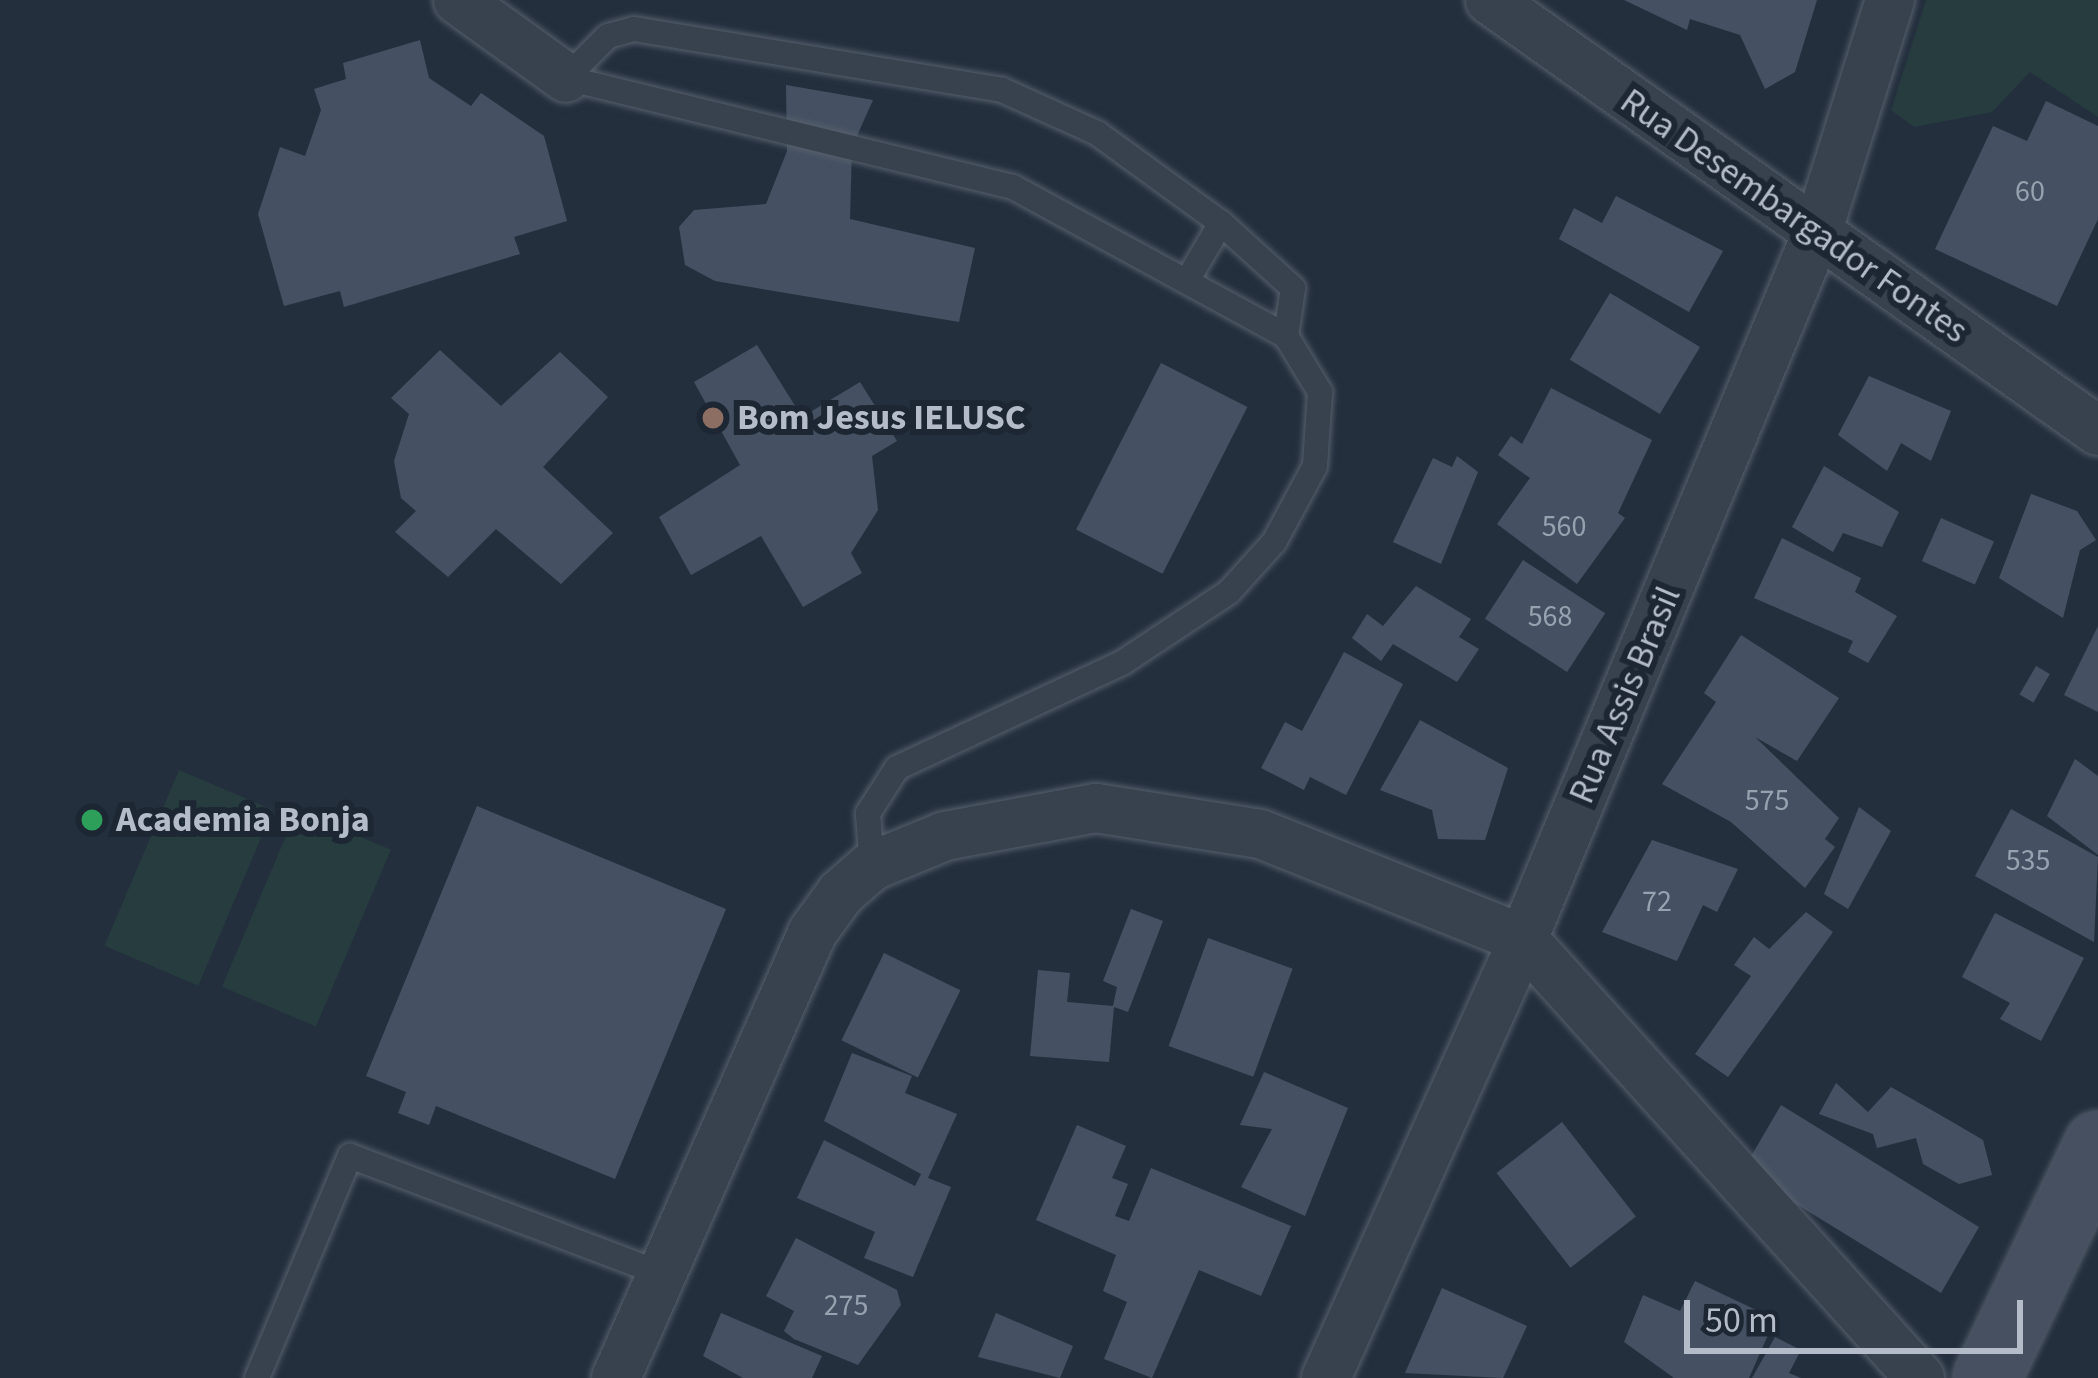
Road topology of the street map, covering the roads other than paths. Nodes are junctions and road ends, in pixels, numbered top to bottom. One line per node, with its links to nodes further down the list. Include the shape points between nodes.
1 (458, 0): 4 (street)
2 (1490, 0): 6 (street, Rua Desembargador Fontes)
3 (1891, 0): 6 (street, Rua Assis Brasil)
4 (566, 79): 5 (lane, via 608,36 634,29 942,77 1096,133); 7 (lane, via 1012,187)
5 (1221, 224): 7 (lane); 8 (lane, via 1293,288)
6 (1816, 233): 9 (street, Rua Desembargador Fontes); 11 (street, Rua Assis Brasil)
7 (1191, 274): 8 (lane)
8 (1286, 336): 10 (lane, via 1320,392 1321,432 1274,542 1229,592 1122,663 898,768 868,813)
9 (2098, 431)
10 (872, 866): 11 (street, via 1031,818 1096,808 1188,818 1260,834); 13 (street, via 812,933)
11 (1523, 939): 16 (street, Rua Assis Brasil); 17 (street)
12 (2092, 1173): 18 (street)
13 (660, 1273): 14 (lane, via 350,1156); 15 (street)
14 (257, 1378)
15 (616, 1378)
16 (1326, 1378)
17 (1920, 1378)
18 (1987, 1378)

